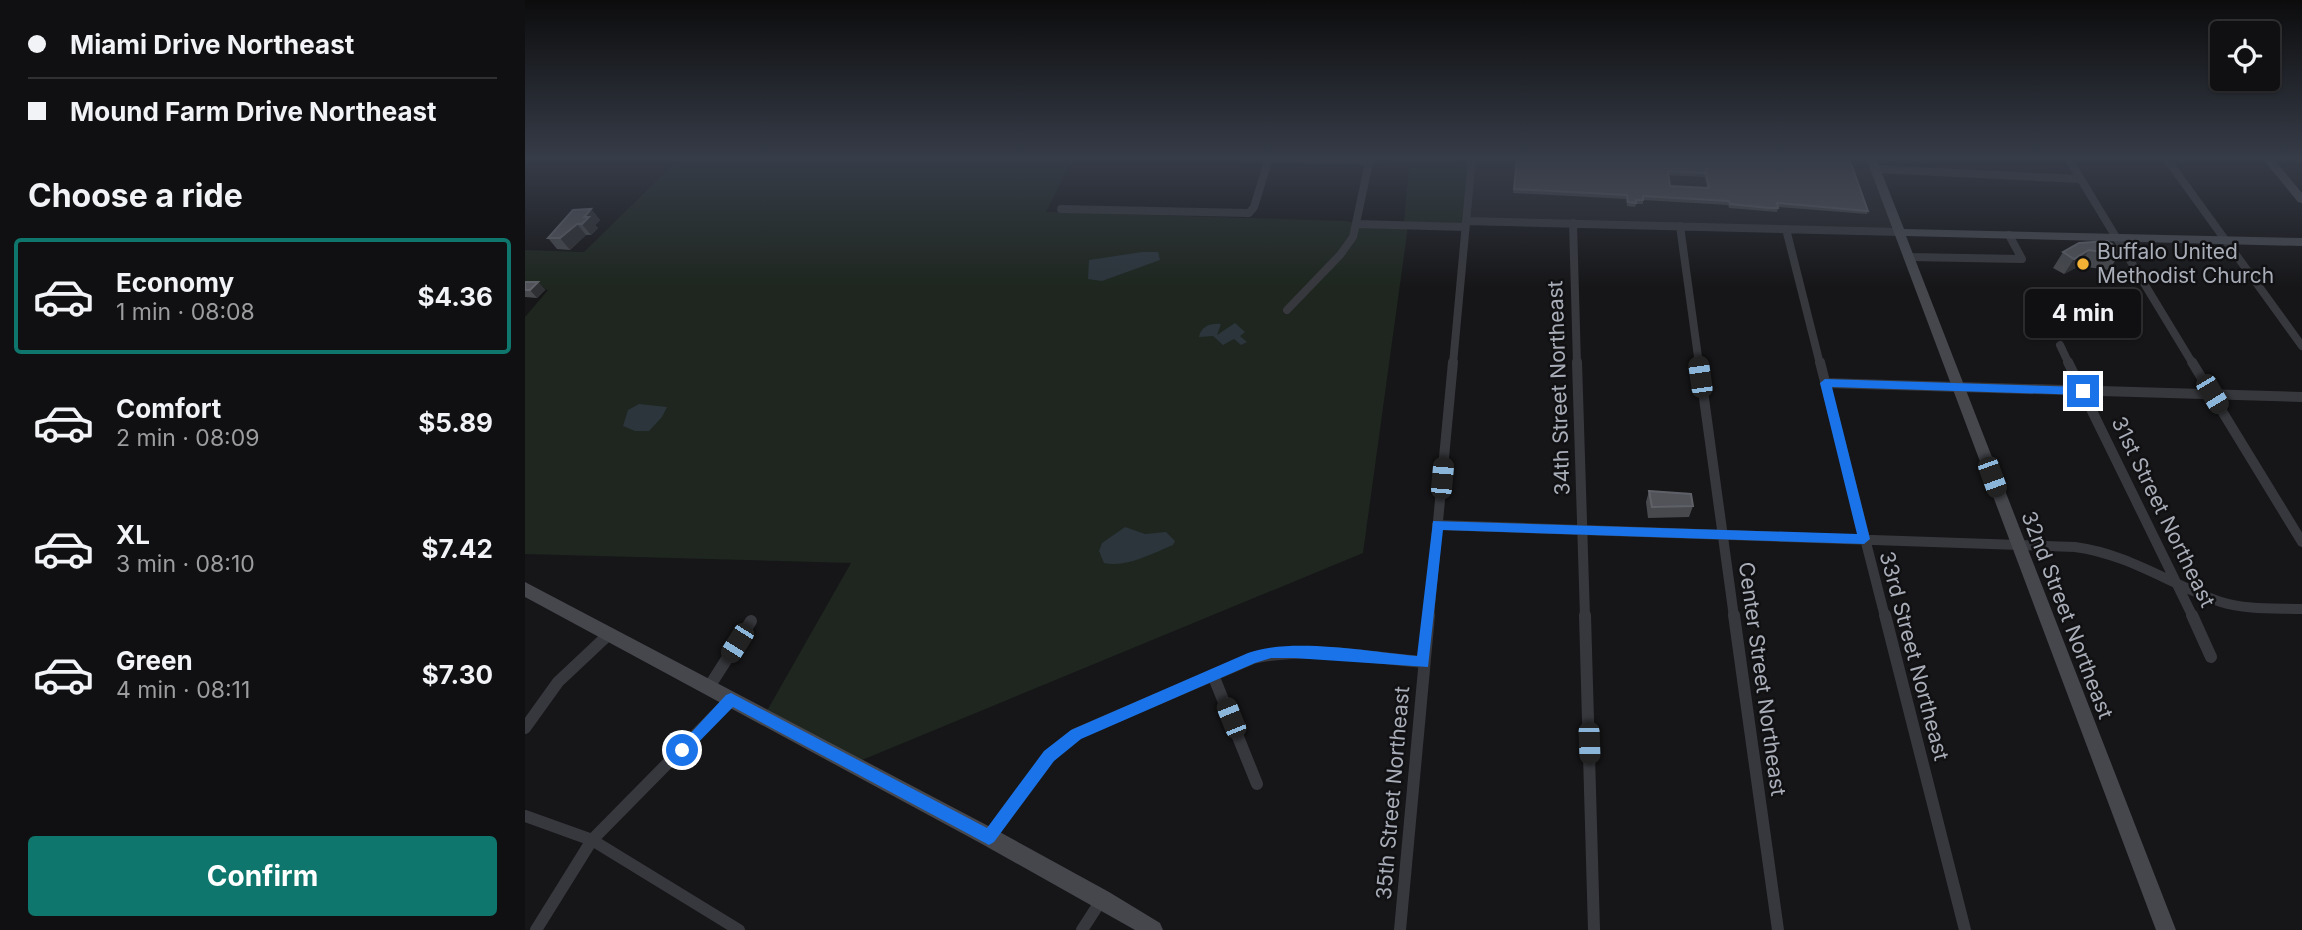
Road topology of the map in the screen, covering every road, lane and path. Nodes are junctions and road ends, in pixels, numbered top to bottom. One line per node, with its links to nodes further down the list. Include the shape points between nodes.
1 (1256, 201): 7 (street, via 1248,213)
2 (1362, 201): 9 (street)
3 (1468, 201): 10 (street, 35th Street Northeast)
4 (1887, 201): 13 (main road, 32nd Street Northeast)
5 (2094, 201): 15 (street)
6 (2197, 201): 16 (street)
7 (1061, 209)
8 (1573, 223): 10 (street); 11 (street); 28 (street, 34th Street Northeast)
9 (1357, 224): 10 (street); 19 (street, via 1340,255)
10 (1466, 224): 27 (street, 35th Street Northeast)
11 (1680, 226): 12 (street); 29 (street, Center Street Northeast)
12 (1786, 229): 13 (street); 22 (street, 33rd Street Northeast)
13 (1899, 232): 14 (main road); 18 (main road, 32nd Street Northeast)
14 (2009, 234): 15 (main road); 18 (street, via 2022,259)
15 (2116, 237): 16 (main road); 25 (street)
16 (2225, 240): 17 (main road); 21 (street)
17 (2302, 242)
18 (1909, 257): 23 (main road, 32nd Street Northeast)
19 (1287, 310)
20 (2060, 345): 24 (street, 31st Street Northeast)
21 (2302, 346)
22 (1825, 383): 23 (street); 30 (street, 33rd Street Northeast)
23 (1958, 387): 24 (street); 32 (main road, 32nd Street Northeast)
24 (2083, 391): 25 (street); 33 (street, 31st Street Northeast)
25 (2212, 394): 26 (street); 31 (street)
26 (2302, 397)
27 (1437, 525): 28 (street); 39 (street, 35th Street Northeast)
28 (1584, 529): 29 (street); 54 (street, 34th Street Northeast)
29 (1722, 536): 30 (street); 55 (street, Center Street Northeast)
30 (1864, 539): 32 (street); 56 (street, 33rd Street Northeast)
31 (2302, 542)
32 (2017, 545): 33 (street, via 2098,550); 57 (main road, 32nd Street Northeast)
33 (2177, 583): 35 (street, via 2239,606); 38 (street, 31st Street Northeast)
34 (525, 589): 37 (main road)
35 (2302, 609)
36 (751, 621): 41 (street)
37 (608, 635): 41 (main road); 43 (street, via 558,682)
38 (2210, 657)
39 (1423, 662): 40 (street, via 1271,653); 53 (street, 35th Street Northeast)
40 (1213, 675): 44 (street); 46 (street, via 1076,734 1049,756)
41 (709, 687): 42 (main road)
42 (731, 699): 46 (main road); 47 (street)
43 (525, 728)
44 (1257, 784)
45 (525, 816): 47 (street)
46 (989, 837): 48 (main road)
47 (592, 840): 49 (street); 50 (street)
48 (1102, 899): 51 (street); 52 (main road)
49 (537, 930)
50 (739, 930)
51 (1083, 930)
52 (1153, 930)
53 (1400, 930)
54 (1594, 930)
55 (1778, 930)
56 (1965, 930)
57 (2166, 930)

